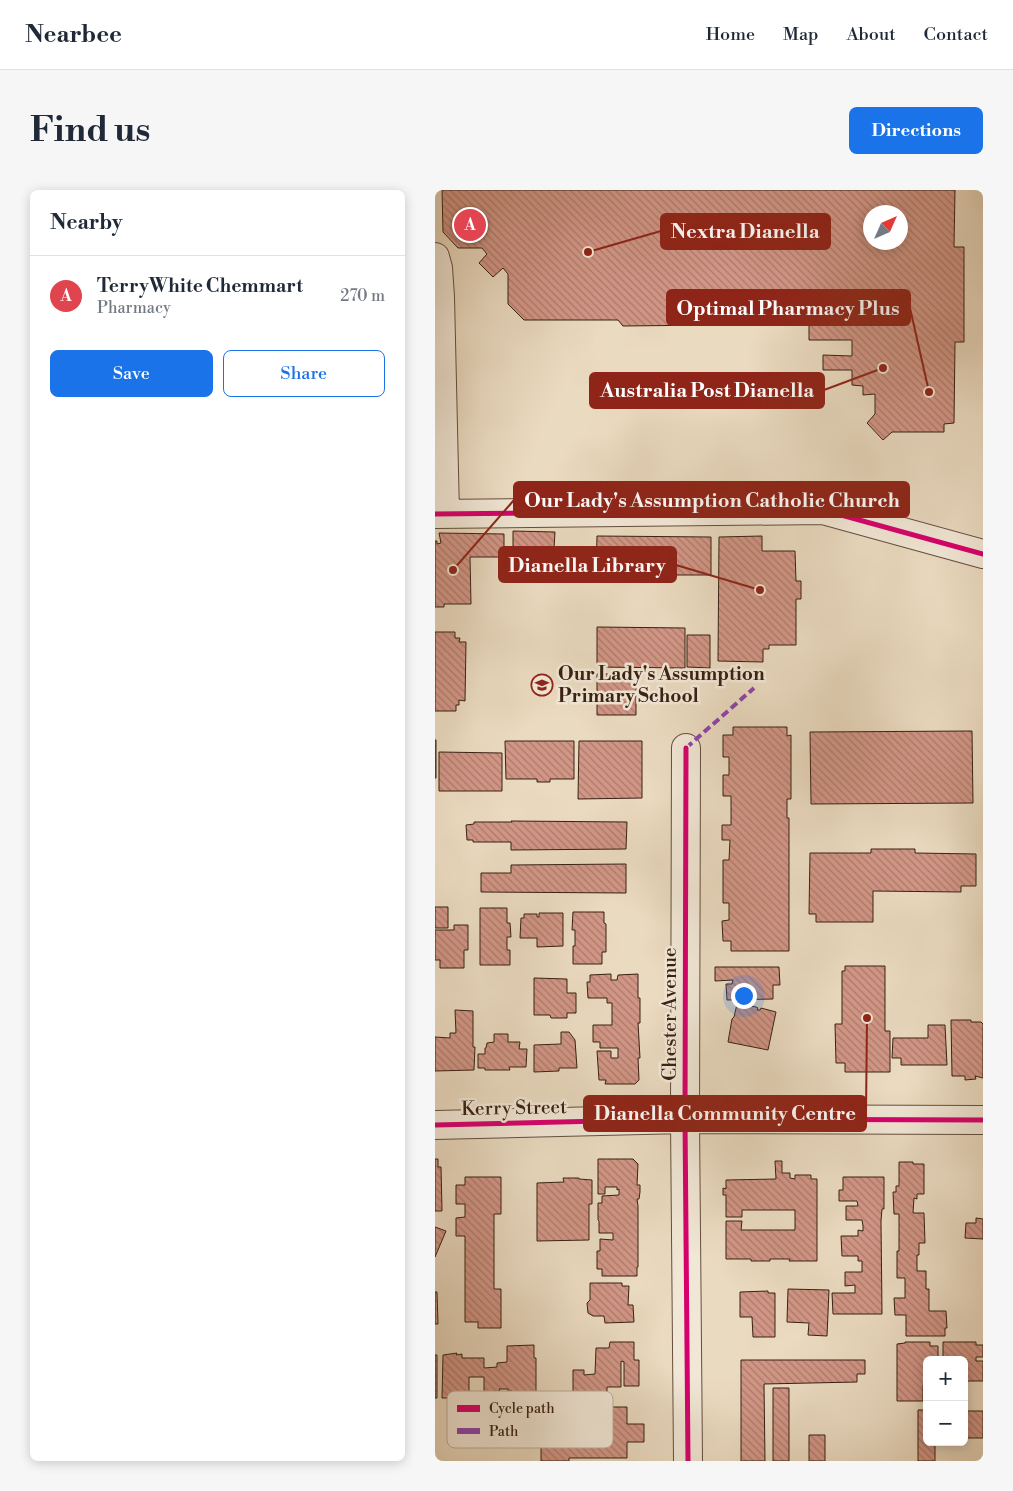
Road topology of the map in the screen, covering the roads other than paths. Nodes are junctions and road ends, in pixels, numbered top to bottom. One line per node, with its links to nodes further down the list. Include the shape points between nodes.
1 (435, 257): 2 (street)
2 (437, 297): 3 (street)
3 (438, 370): 4 (street)
4 (440, 514): 5 (street, via 823,510)
5 (983, 554)
6 (686, 748): 7 (street, Chester Avenue)
7 (685, 1119): 8 (street, Kerry Street); 9 (street, Kerry Street); 10 (street, Chester Avenue)
8 (983, 1120)
9 (435, 1125)
10 (688, 1461)

